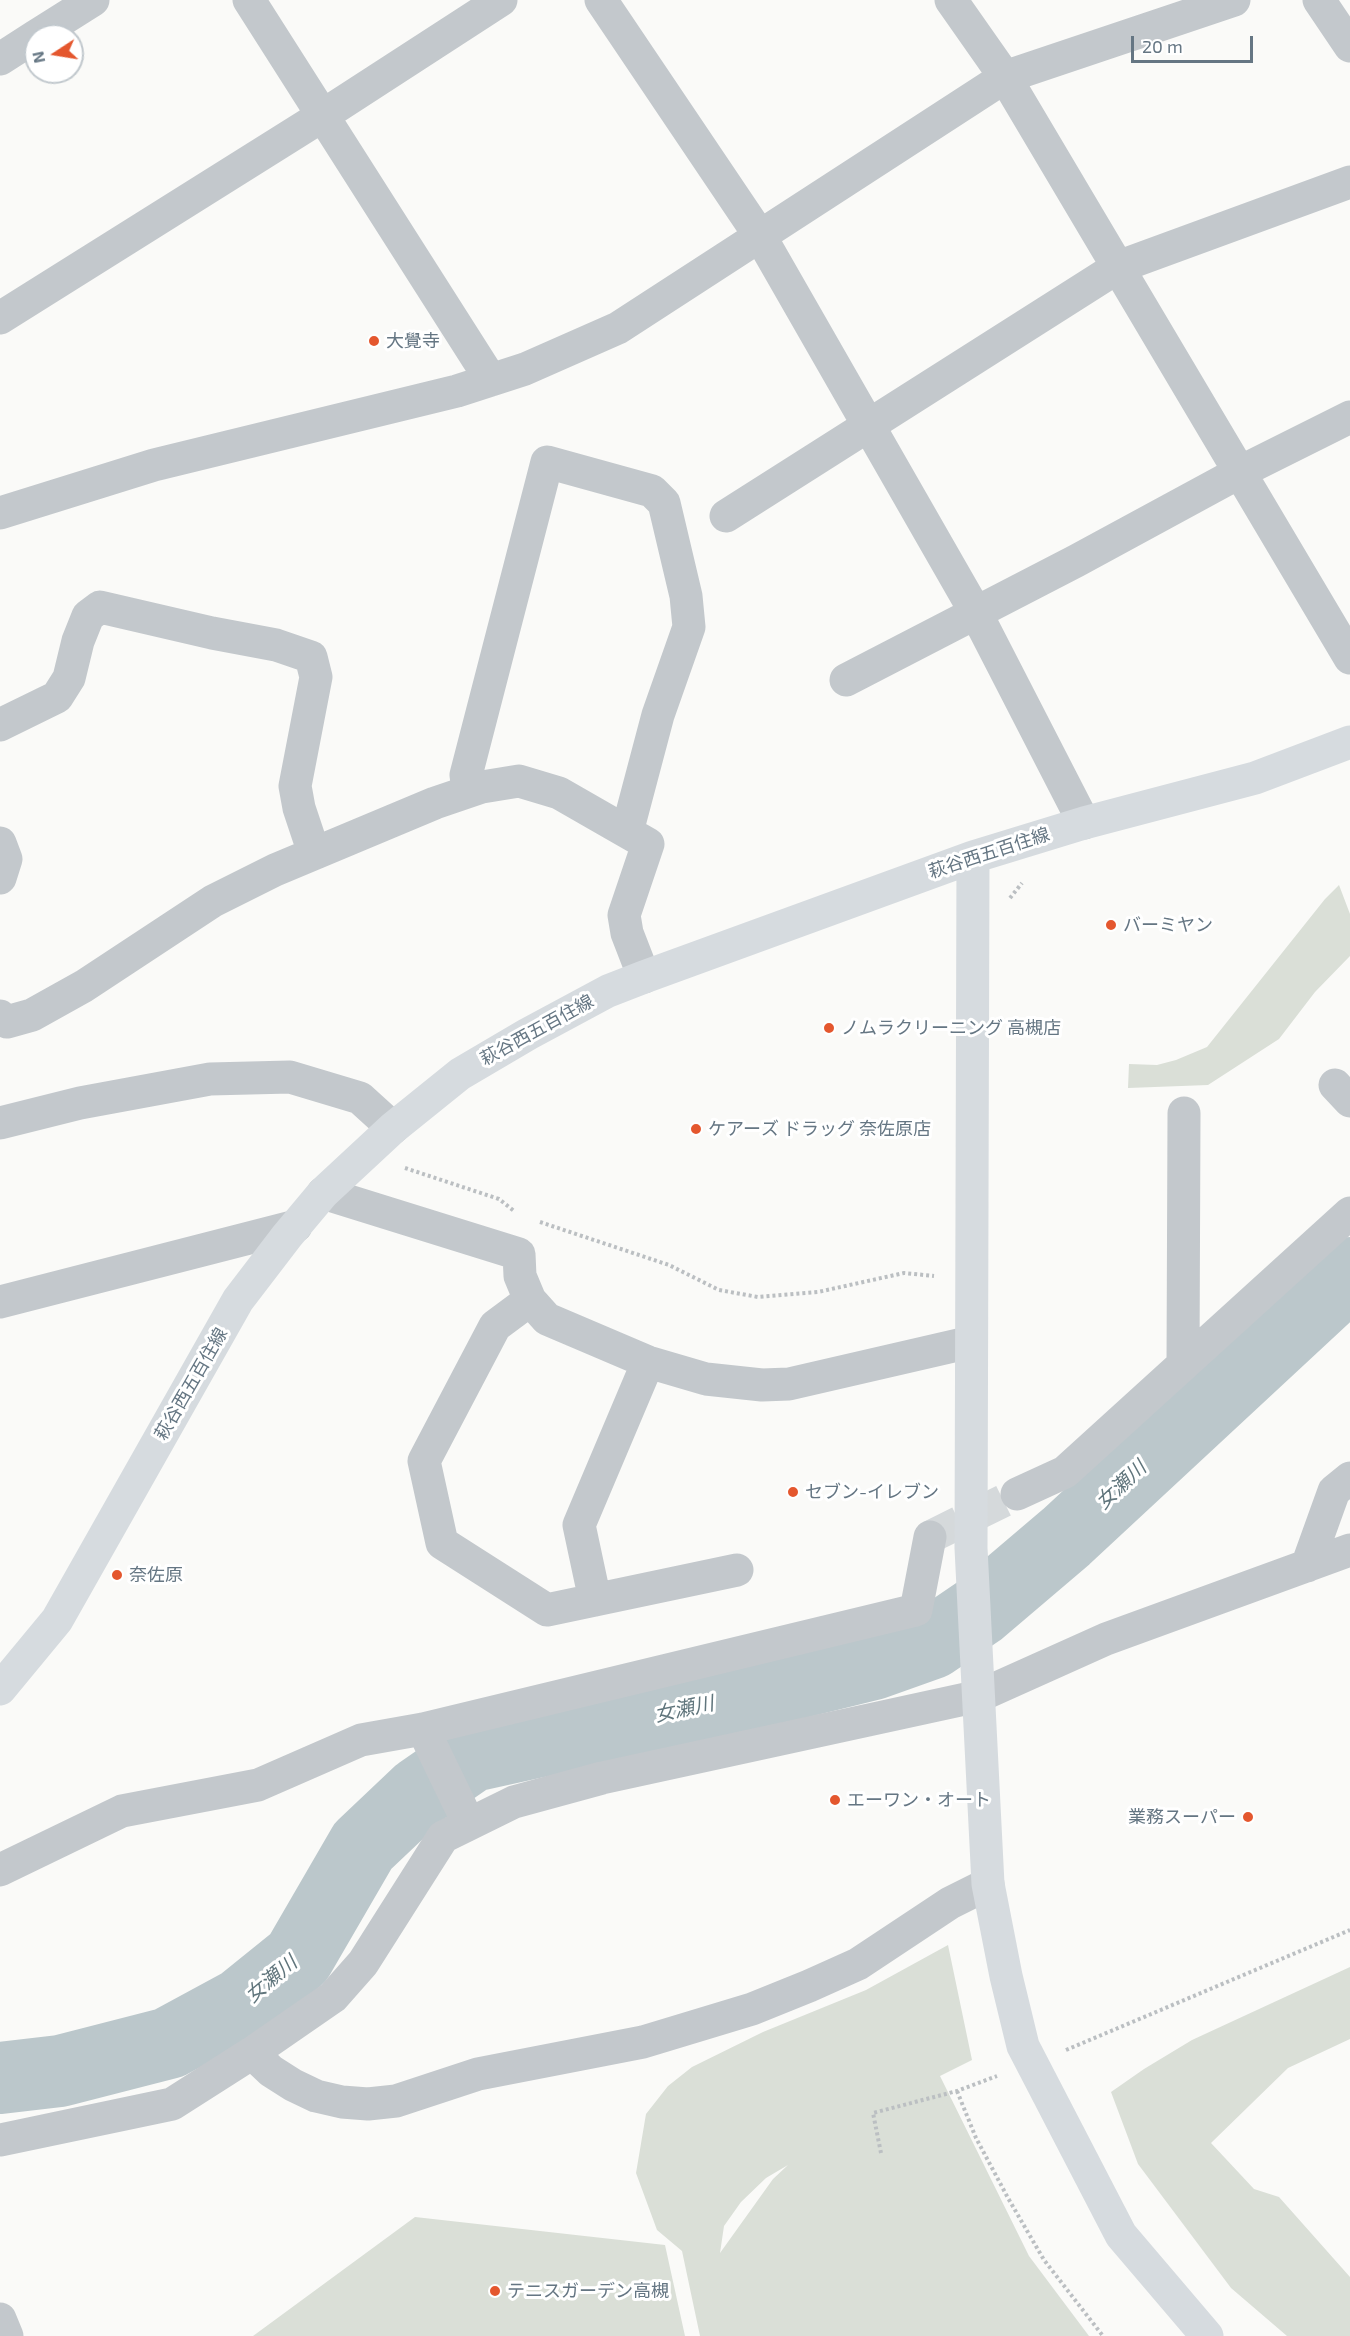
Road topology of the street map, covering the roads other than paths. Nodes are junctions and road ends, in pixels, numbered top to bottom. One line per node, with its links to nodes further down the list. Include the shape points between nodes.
1 (93, 0): 8 (street)
2 (249, 0): 13 (street)
3 (501, 0): 13 (street)
4 (601, 0): 15 (street)
5 (951, 0): 12 (street)
6 (1234, 0): 12 (street)
7 (1319, 0): 10 (street)
8 (55, 24)
9 (24, 44): 11 (street)
10 (1350, 46)
11 (0, 59)
12 (1005, 76): 15 (street); 16 (street)
13 (322, 116): 17 (street); 18 (street)
14 (1350, 182): 16 (street)
15 (760, 236): 18 (street, via 618,328); 20 (street)
16 (1118, 267): 20 (street); 21 (street)
17 (0, 318)
18 (491, 380): 22 (street, via 154,465)
19 (1350, 417): 21 (street)
20 (867, 427): 23 (street); 24 (street)
21 (1240, 472): 24 (street); 25 (street)
22 (0, 513)
23 (726, 516)
24 (976, 613): 26 (street); 30 (street)
25 (1350, 658)
26 (846, 680)
27 (0, 725): 33 (street, via 57,697 69,678 88,616 100,607 276,645 311,657 316,677 295,786)
28 (1350, 742): 30 (main road, 萩谷西五百住線, via 1255,778)
29 (468, 791): 31 (street, via 519,781 559,793); 31 (street, via 466,775 547,462 652,491 664,503 686,596 689,627 658,715); 33 (street)
30 (1084, 823): 34 (main road, 萩谷西五百住線)
31 (627, 832): 36 (street, via 648,844 624,915)
32 (0, 843): 35 (street, via 6,859)
33 (314, 853): 37 (street, via 213,901 84,986 32,1015)
34 (972, 857): 36 (main road, 萩谷西五百住線); 46 (main road)
35 (0, 878)
36 (644, 977): 40 (main road, 萩谷西五百住線, via 588,1002 460,1074)
37 (2, 1025)
38 (1184, 1113): 48 (street)
39 (0, 1123): 40 (street, via 80,1103 210,1079 290,1077 360,1098)
40 (393, 1128): 41 (main road, 萩谷西五百住線)
41 (323, 1193): 43 (main road, 萩谷西五百住線); 44 (street, via 519,1254 520,1276)
42 (1350, 1213): 48 (street)
43 (296, 1226): 45 (street); 56 (main road, 萩谷西五百住線, via 238,1300 57,1620)
44 (530, 1300): 47 (street, via 547,1318); 55 (street, via 495,1326 424,1461 442,1544 548,1610)
45 (0, 1302)
46 (971, 1342): 47 (street, via 789,1384 706,1379); 57 (main road, via 971,1548)
47 (648, 1362): 55 (street, via 579,1525)
48 (1183, 1365): 50 (street, via 1065,1472)
49 (1350, 1478): 53 (street, via 1334,1491)
50 (1017, 1494)
51 (930, 1537): 58 (street, via 916,1610)
52 (1350, 1550): 53 (street)
53 (1307, 1566): 57 (street, via 1106,1639)
54 (737, 1570): 55 (street)
55 (595, 1600)
56 (0, 1689)
57 (979, 1696): 59 (street, via 602,1778 514,1802); 61 (main road)
58 (423, 1729): 59 (street); 60 (street, via 361,1740 258,1785 122,1811)
59 (469, 1824): 62 (street, via 443,1837 363,1963 333,1997)
60 (0, 1870)
61 (988, 1884): 62 (street, via 950,1903 858,1964 752,2009 643,2042 478,2074 396,2101 342,2102 316,2096 271,2071); 66 (main road, via 1023,2046 1121,2235)
62 (252, 2053): 63 (street, via 172,2104)
63 (0, 2140)
64 (0, 2319): 65 (street)
65 (7, 2336)
66 (1207, 2336)

